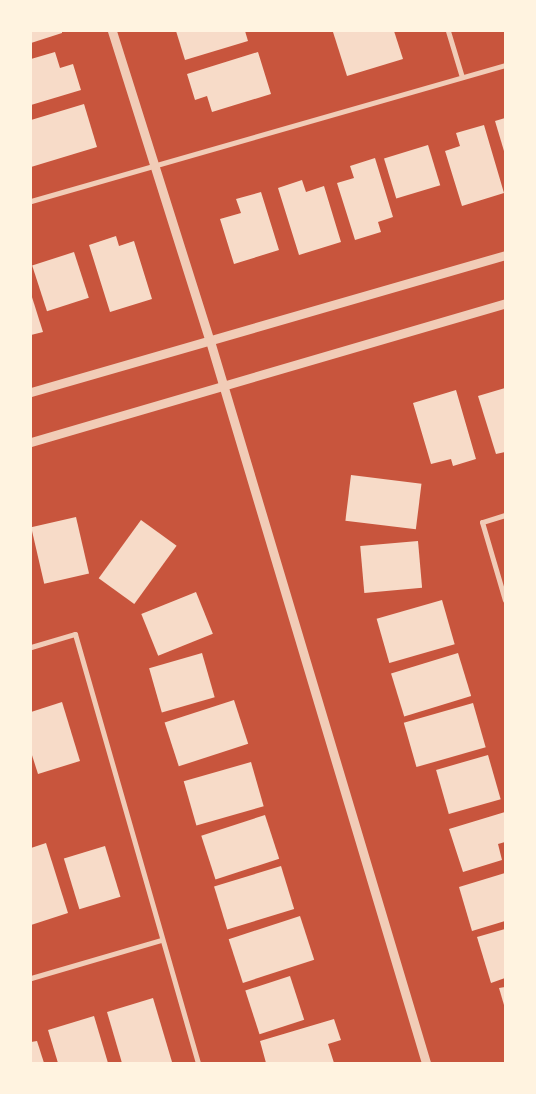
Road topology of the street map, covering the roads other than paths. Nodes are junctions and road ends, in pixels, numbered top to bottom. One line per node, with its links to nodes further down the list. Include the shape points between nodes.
1 (112, 31): 5 (street)
2 (448, 31): 4 (street)
3 (505, 65): 4 (street)
4 (462, 77): 5 (street)
5 (153, 165): 6 (street); 9 (street)
6 (31, 201)
7 (505, 255): 9 (street)
8 (505, 303): 10 (street)
9 (210, 341): 10 (street); 11 (street)
10 (224, 386): 12 (street); 19 (street)
11 (31, 392)
12 (31, 442)
13 (505, 515): 14 (street, via 482,522)
14 (505, 600)
15 (31, 647): 16 (street, via 75,634)
16 (161, 940): 17 (street); 18 (street)
17 (31, 978)
18 (198, 1063)
19 (426, 1063)

